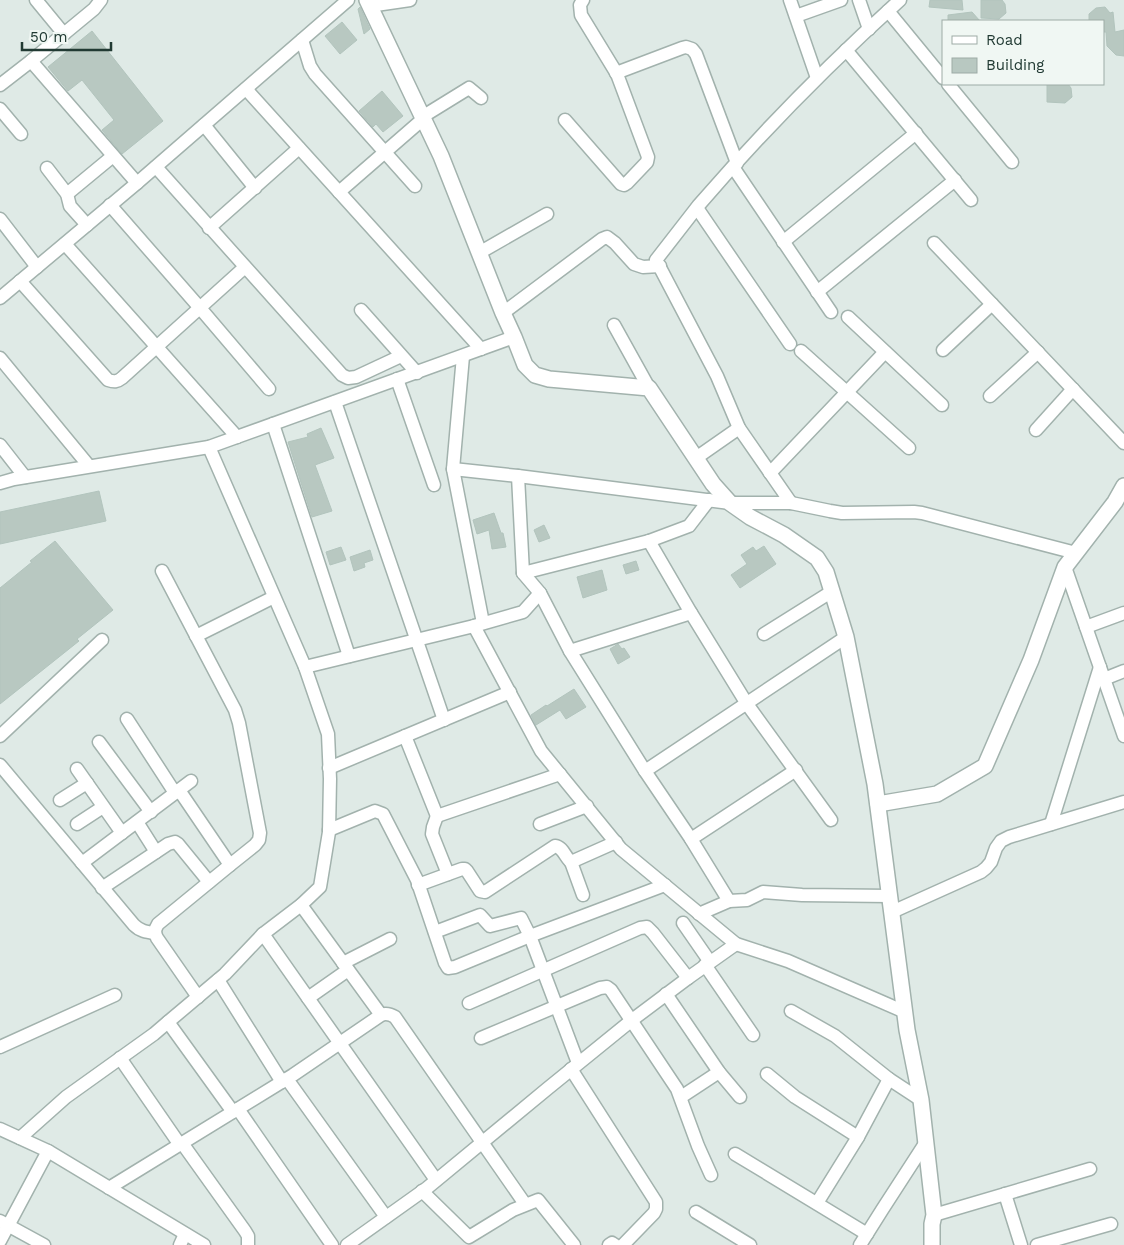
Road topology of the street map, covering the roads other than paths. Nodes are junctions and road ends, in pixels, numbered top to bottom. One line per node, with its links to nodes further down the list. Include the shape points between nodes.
1 (36, 0): 13 (street)
2 (348, 0): 14 (street)
3 (410, 0): 9 (street)
4 (583, 0): 17 (street, via 581,15)
5 (790, 0): 11 (street)
6 (841, 0): 11 (street)
7 (859, 0): 12 (street)
8 (99, 1): 13 (street)
9 (368, 3): 25 (street)
10 (892, 5): 12 (street); 18 (street)
11 (796, 16): 19 (street)
12 (869, 29): 15 (street)
13 (64, 34): 16 (street)
14 (302, 40): 22 (street); 31 (street, via 315,74)
15 (846, 50): 19 (street); 29 (street)
16 (31, 61): 20 (street); 32 (street)
17 (616, 72): 26 (street, via 648,160 627,183 621,184); 34 (street, via 682,48 692,48)
18 (942, 77)
19 (817, 78): 34 (street)
20 (0, 85)
21 (949, 85): 33 (street)
22 (246, 89): 27 (street); 30 (street)
23 (481, 98): 25 (street, via 469,88)
24 (0, 109): 28 (street)
25 (423, 118): 31 (street); 53 (street)
26 (565, 120)
27 (204, 125): 35 (street); 40 (street)
28 (20, 134)
29 (916, 134): 37 (street); 50 (street)
30 (299, 148): 40 (street); 41 (street)
31 (385, 152): 39 (street); 41 (street)
32 (113, 156): 38 (street); 42 (street)
33 (1012, 162)
34 (735, 165): 45 (street); 50 (street)
35 (156, 167): 38 (street); 49 (street)
36 (47, 168): 42 (street)
37 (955, 180): 43 (street); 58 (street)
38 (137, 184): 44 (street)
39 (415, 186)
40 (255, 188): 49 (street)
41 (339, 192): 70 (street)
42 (67, 194): 48 (street, via 70,206)
43 (971, 200)
44 (110, 205): 48 (street); 61 (street)
45 (697, 208): 54 (street, via 656,260); 68 (street)
46 (547, 214): 53 (street)
47 (0, 219): 55 (street)
48 (88, 225): 52 (street)
49 (209, 228): 56 (street)
50 (783, 242): 58 (street)
51 (934, 243): 60 (street)
52 (64, 244): 55 (street); 69 (street)
53 (479, 253): 64 (street)
54 (660, 266): 64 (street, via 634,264 607,237); 88 (street, via 717,376)
55 (37, 267): 57 (street)
56 (245, 267): 61 (street); 75 (street, via 342,375 356,377)
57 (20, 282): 59 (street); 69 (street, via 108,380 118,381)
58 (817, 292): 63 (street)
59 (0, 298)
60 (992, 304): 71 (street); 74 (street)
61 (200, 308): 69 (street); 81 (street)
62 (361, 310): 75 (street)
63 (831, 312)
64 (502, 313): 67 (street)
65 (848, 318): 73 (street)
66 (614, 325): 80 (street)
67 (514, 337): 70 (street); 80 (street, via 525,365 535,375)
68 (790, 344)
69 (157, 348): 90 (street)
70 (481, 350): 76 (street)
71 (943, 350)
72 (801, 351): 83 (street)
73 (885, 352): 83 (street); 86 (street)
74 (1038, 352): 82 (street); 84 (street)
75 (401, 356): 78 (street)
76 (463, 356): 78 (street); 97 (street)
77 (0, 358): 96 (street)
78 (416, 373): 79 (street)
79 (397, 379): 85 (street); 102 (street)
80 (649, 388): 95 (street)
81 (269, 389)
82 (1073, 389): 89 (street); 91 (street)
83 (847, 392): 94 (street); 98 (street)
84 (990, 396)
85 (335, 402): 87 (street); 124 (street)
86 (942, 405)
87 (273, 424): 90 (street); 126 (street)
88 (739, 428): 95 (street); 98 (street)
89 (1036, 430)
90 (237, 437): 93 (street)
91 (1124, 443)
92 (0, 445): 100 (street)
93 (209, 447): 96 (street); 115 (street)
94 (909, 448)
95 (696, 458): 106 (street)
96 (89, 466): 100 (street)
97 (453, 469): 99 (street); 118 (street)
98 (770, 472): 107 (street)
99 (518, 476): 104 (street); 112 (street)
100 (25, 477): 101 (street)
101 (0, 483)
102 (434, 485)
103 (1124, 486): 105 (street)
104 (709, 500): 106 (street); 108 (street, via 689,526)
105 (1120, 501): 109 (street)
106 (730, 503): 107 (street); 113 (street, via 817,558 826,572)
107 (791, 503): 109 (street, via 842,513 914,512)
108 (649, 542): 112 (street); 116 (street)
109 (1076, 552): 110 (street)
110 (1065, 567): 119 (street); 149 (street, via 1031,660 985,766 937,794)
111 (162, 571): 121 (street)
112 (523, 573): 114 (street)
113 (831, 592): 120 (street); 122 (street)
114 (540, 593): 118 (street, via 523,612); 125 (street)
115 (274, 598): 121 (street); 127 (street)
116 (691, 613): 125 (street); 131 (street)
117 (1124, 613): 119 (street)
118 (479, 624): 124 (street); 130 (street)
119 (1086, 626): 129 (street)
120 (764, 634)
121 (196, 636): 166 (street, via 240,722 260,834 255,845)
122 (846, 637): 131 (street); 149 (street)
123 (102, 640): 134 (street)
124 (416, 640): 126 (street); 133 (street)
125 (570, 651): 142 (street)
126 (349, 656): 127 (street)
127 (304, 667): 139 (street, via 328,734)
128 (1124, 671): 129 (street)
129 (1102, 673): 136 (street); 158 (street)
130 (510, 692): 133 (street); 143 (street, via 541,752)
131 (747, 704): 141 (street); 142 (street)
132 (127, 719): 146 (street)
133 (444, 720): 135 (street)
134 (0, 736)
135 (405, 736): 139 (street); 153 (street)
136 (1124, 736)
137 (99, 742): 152 (street)
138 (1, 767): 165 (street)
139 (329, 768): 159 (street)
140 (77, 769): 145 (street)
141 (796, 770): 154 (street); 161 (street)
142 (645, 771): 161 (street)
143 (560, 774): 151 (street); 153 (street)
144 (191, 781): 146 (street)
145 (87, 783): 147 (street); 150 (street)
146 (177, 792): 152 (street); 166 (street)
147 (60, 800)
148 (1124, 802): 158 (street)
149 (878, 804): 173 (street)
150 (103, 806): 156 (street); 160 (street)
151 (586, 806): 157 (street); 162 (street)
152 (151, 812): 155 (street)
153 (437, 816): 167 (street, via 432,834)
154 (831, 820)
155 (137, 822): 160 (street); 163 (street)
156 (76, 824)
157 (540, 824)
158 (1051, 824): 176 (street, via 1001,841 991,862 981,872)
159 (329, 830): 169 (street, via 375,812 383,814); 175 (street, via 320,887)
160 (122, 834): 165 (street)
161 (691, 839): 174 (street)
162 (616, 842): 164 (street); 170 (street)
163 (156, 852): 168 (street, via 175,842); 171 (street)
164 (571, 862): 167 (street, via 556,846 485,892 480,891 465,869); 172 (street)
165 (82, 863): 171 (street)
166 (230, 865): 168 (street)
167 (448, 874): 169 (street)
168 (208, 882): 180 (street, via 158,924)
169 (418, 885): 179 (street)
170 (665, 885): 177 (street); 182 (street)
171 (102, 888): 180 (street, via 138,930)
172 (582, 895)
173 (890, 896): 174 (street, via 763,892 747,900); 176 (street)
174 (728, 901): 177 (street)
175 (300, 905): 181 (street); 186 (street)
176 (892, 912): 197 (street)
177 (699, 914): 184 (street)
178 (683, 923): 185 (street)
179 (435, 932): 182 (street, via 480,915 490,926 521,918); 182 (street, via 448,968)
180 (155, 933): 192 (street)
181 (263, 934): 189 (street); 193 (street)
182 (530, 936): 187 (street)
183 (390, 939): 186 (street)
184 (736, 944): 185 (street); 197 (street, via 788,961)
185 (708, 963): 188 (street); 201 (street)
186 (346, 967): 193 (street); 198 (street)
187 (543, 971): 188 (street, via 640,928 647,928); 194 (street); 195 (street)
188 (688, 978): 190 (street)
189 (218, 980): 192 (street); 210 (street)
190 (666, 994): 199 (street); 207 (street)
191 (115, 995): 204 (street)
192 (198, 997): 200 (street)
193 (308, 998): 203 (street)
194 (469, 1003)
195 (557, 1006): 199 (street, via 600,988 608,988); 202 (street); 206 (street)
196 (791, 1011): 209 (street, via 834,1036)
197 (905, 1012): 213 (street)
198 (381, 1015): 203 (street); 218 (street, via 394,1017)
199 (632, 1020): 206 (street); 211 (street)
200 (168, 1022): 205 (street); 214 (street)
201 (753, 1035)
202 (481, 1038)
203 (339, 1044): 210 (street); 225 (street)
204 (0, 1047)
205 (120, 1058): 217 (street, via 66,1097); 220 (street)
206 (575, 1066): 218 (street); 248 (street, via 656,1202 654,1213)
207 (719, 1072): 211 (street); 212 (street)
208 (767, 1074): 216 (street, via 795,1097)
209 (889, 1079): 213 (street); 216 (street)
210 (285, 1080): 214 (street); 233 (street)
211 (681, 1097): 224 (street)
212 (740, 1097)
213 (921, 1100): 219 (street)
214 (236, 1111): 220 (street); 243 (street)
215 (0, 1130): 217 (street)
216 (858, 1137): 229 (street)
217 (20, 1138): 221 (street)
218 (482, 1142): 225 (street); 230 (street)
219 (926, 1142): 232 (street); 236 (street)
220 (181, 1144): 226 (street); 242 (street, via 245,1231)
221 (48, 1151): 226 (street); 234 (street)
222 (735, 1154): 229 (street)
223 (1090, 1169): 228 (street)
224 (711, 1175)
225 (436, 1180): 227 (street)
226 (110, 1188): 237 (street)
227 (422, 1191): 233 (street); 239 (street)
228 (1005, 1194): 232 (street); 252 (street)
229 (817, 1203): 236 (street)
230 (525, 1204): 239 (street); 245 (street, via 538,1200)
231 (696, 1212): 249 (street)
232 (934, 1215): 251 (street)
233 (386, 1217): 244 (street)
234 (4, 1223): 238 (street); 240 (street)
235 (1111, 1224): 253 (street)
236 (867, 1234): 250 (street)
237 (182, 1239): 241 (street)
238 (0, 1241)
239 (470, 1241)
240 (44, 1245)
241 (204, 1245)
242 (248, 1245)
243 (332, 1245)
244 (348, 1245)
245 (574, 1245)
246 (609, 1245): 247 (street)
247 (615, 1245)
248 (623, 1245)
249 (750, 1245)
250 (860, 1245)
251 (932, 1245)
252 (1021, 1245)
253 (1037, 1245)

